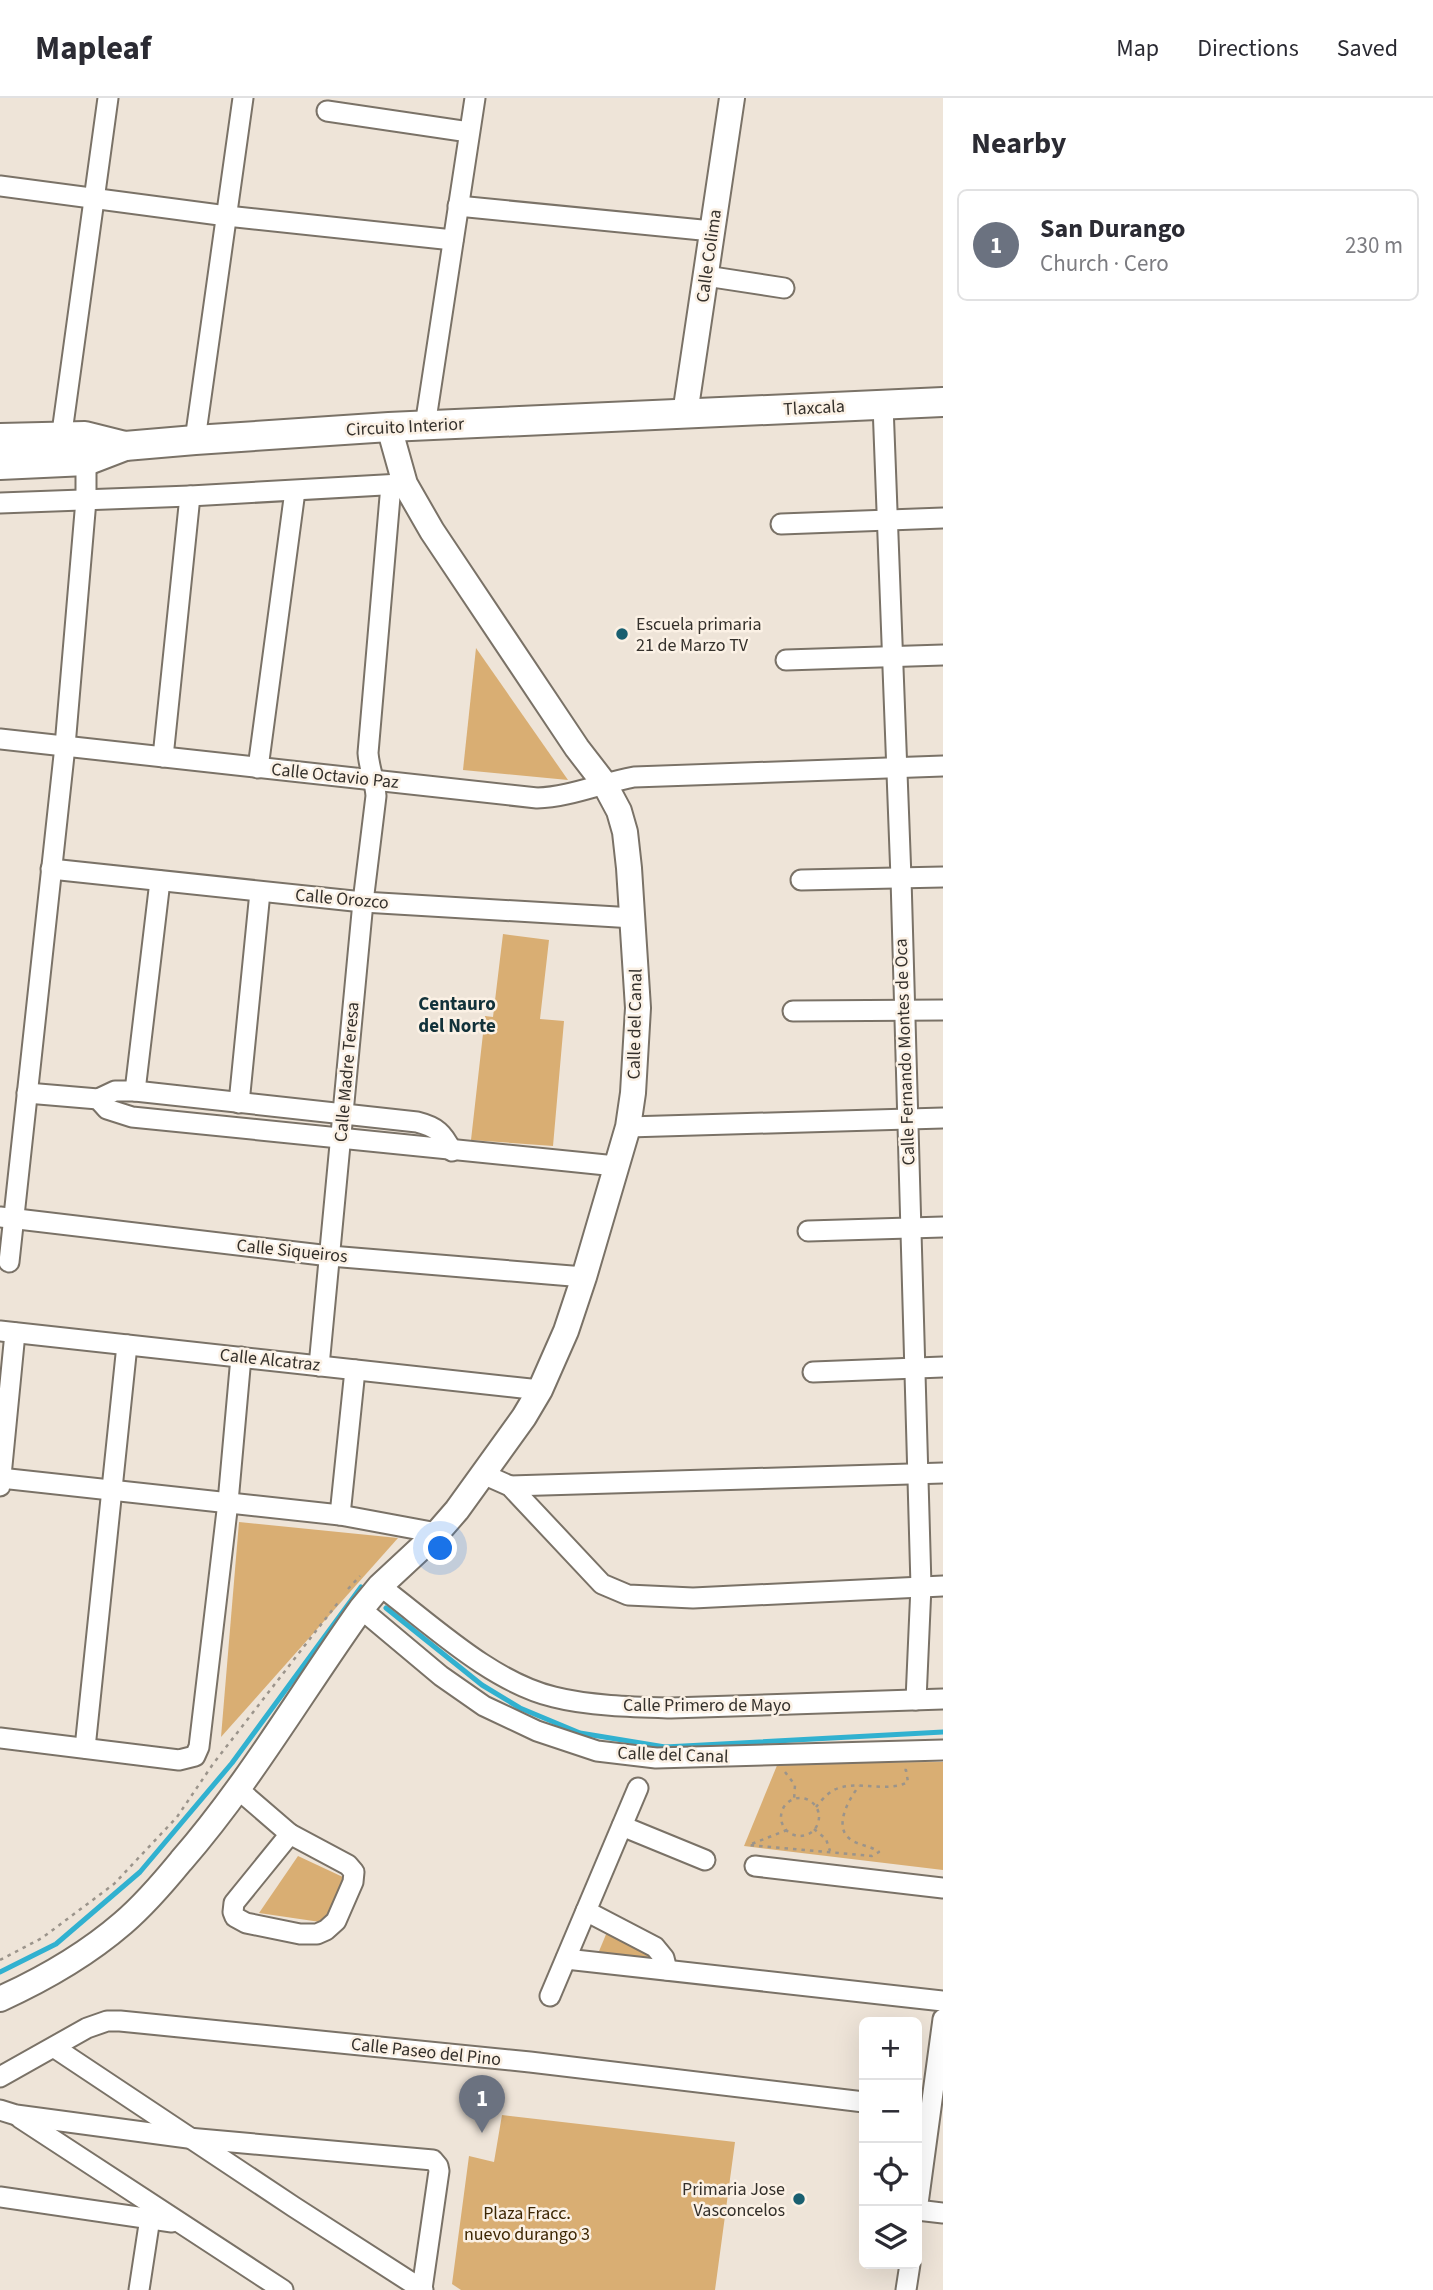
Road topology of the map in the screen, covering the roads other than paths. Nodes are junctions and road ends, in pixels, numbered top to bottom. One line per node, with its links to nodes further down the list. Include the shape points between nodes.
1 (108, 98): 8 (street)
2 (243, 98): 10 (street)
3 (475, 98): 6 (street)
4 (732, 98): 11 (street, Calle Colima)
5 (327, 111): 6 (street)
6 (469, 132): 9 (street)
7 (0, 186): 8 (street)
8 (95, 196): 10 (street); 22 (street)
9 (458, 206): 11 (street); 12 (street)
10 (227, 216): 12 (street); 21 (street)
11 (712, 231): 13 (street, Calle Colima)
12 (453, 240): 18 (street)
13 (706, 276): 14 (street); 17 (street, Calle Colima)
14 (785, 288)
15 (943, 400): 16 (main road, Tlaxcala)
16 (883, 405): 17 (main road, Tlaxcala); 30 (street, Calle Fernando Montes de Oca)
17 (685, 414): 18 (main road, Circuito Interior)
18 (425, 426): 19 (main road, Circuito Interior)
19 (389, 427): 21 (main road, Circuito Interior); 24 (street, Calle del Canal)
20 (0, 439): 22 (main road, Circuito Interior)
21 (195, 439): 22 (main road, Circuito Interior)
22 (73, 449): 23 (main road, Circuito Interior); 27 (street)
23 (0, 465)
24 (398, 484): 25 (street); 41 (street, Calle Madre Teresa, via 368,753); 42 (street, Calle del Canal)
25 (295, 491): 26 (street); 39 (street)
26 (190, 496): 27 (street); 37 (street)
27 (86, 500): 28 (street); 36 (street)
28 (0, 503)
29 (943, 518): 30 (street)
30 (888, 520): 31 (street); 33 (street, Calle Fernando Montes de Oca)
31 (781, 524)
32 (943, 654): 33 (street)
33 (893, 656): 34 (street); 40 (street, Calle Fernando Montes de Oca)
34 (786, 660)
35 (0, 739): 36 (street, Calle Octavio Paz)
36 (65, 746): 37 (street, Calle Octavio Paz); 43 (street)
37 (163, 757): 39 (street, Calle Octavio Paz)
38 (943, 766): 40 (street, Calle Octavio Paz)
39 (258, 768): 41 (street, Calle Octavio Paz)
40 (897, 768): 42 (street, Calle Octavio Paz, via 634,777); 45 (street, Calle Fernando Montes de Oca)
41 (372, 780): 42 (street, Calle Octavio Paz, via 537,798 568,795); 49 (street, Calle Madre Teresa, via 376,796)
42 (604, 783): 50 (street, Calle del Canal, via 625,832)
43 (51, 869): 47 (street, Calle Orozco); 55 (street)
44 (943, 877): 45 (street)
45 (901, 878): 46 (street); 51 (street, Calle Fernando Montes de Oca)
46 (801, 880)
47 (160, 881): 48 (street, Calle Orozco); 54 (street)
48 (260, 892): 49 (street, Calle Orozco); 57 (street)
49 (363, 902): 50 (street, Calle Orozco); 58 (street, Calle Madre Teresa)
50 (634, 918): 61 (street, Calle del Canal, via 638,1008)
51 (904, 1010): 52 (street); 53 (street); 60 (street, Calle Fernando Montes de Oca)
52 (943, 1010)
53 (793, 1011)
54 (135, 1091): 56 (street, via 115,1091); 57 (street)
55 (27, 1093): 56 (street); 65 (street)
56 (98, 1099): 62 (street, via 107,1109 132,1117)
57 (239, 1102): 58 (street)
58 (343, 1114): 62 (street, Calle Madre Teresa); 63 (street, via 433,1126)
59 (943, 1118): 60 (street)
60 (906, 1119): 61 (street); 66 (street, Calle Fernando Montes de Oca)
61 (628, 1127): 64 (street, Calle del Canal)
62 (341, 1139): 63 (street); 69 (street, Calle Madre Teresa)
63 (452, 1151): 64 (street)
64 (616, 1166): 71 (street, Calle del Canal)
65 (7, 1218): 69 (street, Calle Siqueiros); 70 (street)
66 (911, 1227): 67 (street); 68 (street); 77 (street, Calle Fernando Montes de Oca)
67 (943, 1227)
68 (808, 1231)
69 (330, 1256): 71 (street, Calle Siqueiros); 75 (street, Calle Madre Teresa)
70 (9, 1262)
71 (584, 1277): 80 (street, Calle del Canal)
72 (7, 1332): 73 (street, Calle Alcatraz); 84 (street)
73 (127, 1345): 74 (street, Calle Alcatraz); 87 (street)
74 (241, 1357): 75 (street, Calle Alcatraz); 88 (street)
75 (319, 1366): 78 (street, Calle Alcatraz)
76 (943, 1367): 77 (street)
77 (915, 1368): 79 (street); 81 (street, Calle Fernando Montes de Oca)
78 (355, 1370): 80 (street, Calle Alcatraz); 89 (street)
79 (813, 1372)
80 (540, 1390): 83 (street, Calle del Canal)
81 (918, 1473): 82 (street); 86 (street); 92 (street, Calle Fernando Montes de Oca)
82 (943, 1473)
83 (483, 1474): 86 (street); 90 (street, Calle del Canal)
84 (0, 1478): 85 (street); 87 (street)
85 (0, 1486)
86 (510, 1486): 92 (street, via 602,1584 628,1595 693,1598)
87 (112, 1491): 88 (street); 98 (street)
88 (228, 1502): 89 (street); 98 (street, via 195,1756 180,1760)
89 (340, 1515): 90 (street)
90 (437, 1533): 91 (street, Calle del Canal)
91 (380, 1586): 94 (street, Calle del Canal); 96 (street, Calle Primero de Mayo, via 467,1653 527,1688 555,1698 671,1708)
92 (921, 1586): 93 (street); 96 (street, Calle Fernando Montes de Oca)
93 (943, 1586)
94 (361, 1609): 99 (street, Calle del Canal, via 484,1706 546,1735 597,1751 656,1758); 101 (street, Calle del Canal)
95 (943, 1699): 96 (street, Calle Primero de Mayo)
96 (916, 1700)
97 (0, 1738): 98 (street)
98 (85, 1748)
99 (943, 1750)
100 (638, 1788): 102 (street)
101 (239, 1790): 103 (street); 111 (street, Calle del Canal, via 123,1923 53,1973)
102 (622, 1826): 104 (street); 107 (street)
103 (290, 1834): 103 (street, via 354,1872 336,1921 317,1934 246,1923 233,1912 234,1903)
104 (705, 1860)
105 (755, 1866): 106 (street)
106 (943, 1888)
107 (586, 1911): 108 (street); 109 (street, via 655,1947)
108 (566, 1959): 109 (street); 110 (street)
109 (667, 1970): 112 (street)
110 (550, 1996)
111 (0, 1998)
112 (943, 2001)
113 (943, 2019): 117 (street)
114 (55, 2048): 115 (street, Calle Paseo del Pino); 116 (street, Calle Paseo del Pino, via 98,2023 120,2021 530,2062); 119 (street)
115 (0, 2077)
116 (859, 2101)
117 (930, 2110): 121 (street)
118 (8, 2113): 119 (street); 125 (street)
119 (188, 2138): 129 (street); 129 (street, via 428,2159 436,2164 439,2171)
120 (0, 2197): 124 (street)
121 (918, 2206)
122 (922, 2211): 123 (street)
123 (943, 2213)
124 (150, 2218): 125 (street); 127 (street)
125 (179, 2223): 128 (street)
126 (909, 2269): 130 (street)
127 (139, 2290)
128 (283, 2290)
129 (423, 2290)
130 (906, 2290)

